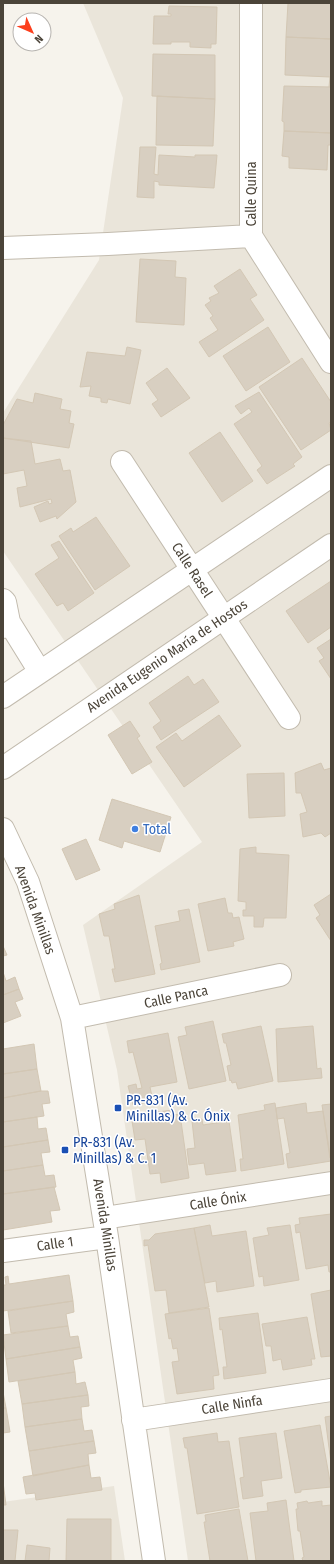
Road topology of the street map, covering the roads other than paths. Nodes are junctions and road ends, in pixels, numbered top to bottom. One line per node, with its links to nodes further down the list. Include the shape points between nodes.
1 (251, 3): 2 (street, Calle Quina)
2 (251, 236): 3 (street); 4 (street, Calle Quina)
3 (3, 248)
4 (331, 362)
5 (122, 462): 8 (street, Calle Rasel)
6 (331, 476): 8 (street)
7 (331, 545): 10 (street, Avenida Eugenio María de Hostos)
8 (192, 571): 10 (street, Calle Rasel); 12 (street)
9 (3, 600): 11 (street)
10 (223, 618): 14 (street, Calle Rasel); 15 (street, Avenida Eugenio María de Hostos)
11 (6, 624): 12 (street)
12 (40, 672): 13 (street)
13 (3, 697)
14 (289, 718)
15 (3, 768)
16 (3, 829): 18 (street, Avenida Minillas, via 28,882)
17 (280, 975): 18 (street, Calle Panca)
18 (72, 1018): 20 (street, Avenida Minillas)
19 (331, 1183): 20 (street, Calle Ónix)
20 (106, 1227): 21 (street, Calle 1); 23 (street, Avenida Minillas)
21 (3, 1251)
22 (331, 1390): 23 (street, Calle Ninfa)
23 (133, 1420): 24 (street, Avenida Minillas)
24 (154, 1561)

